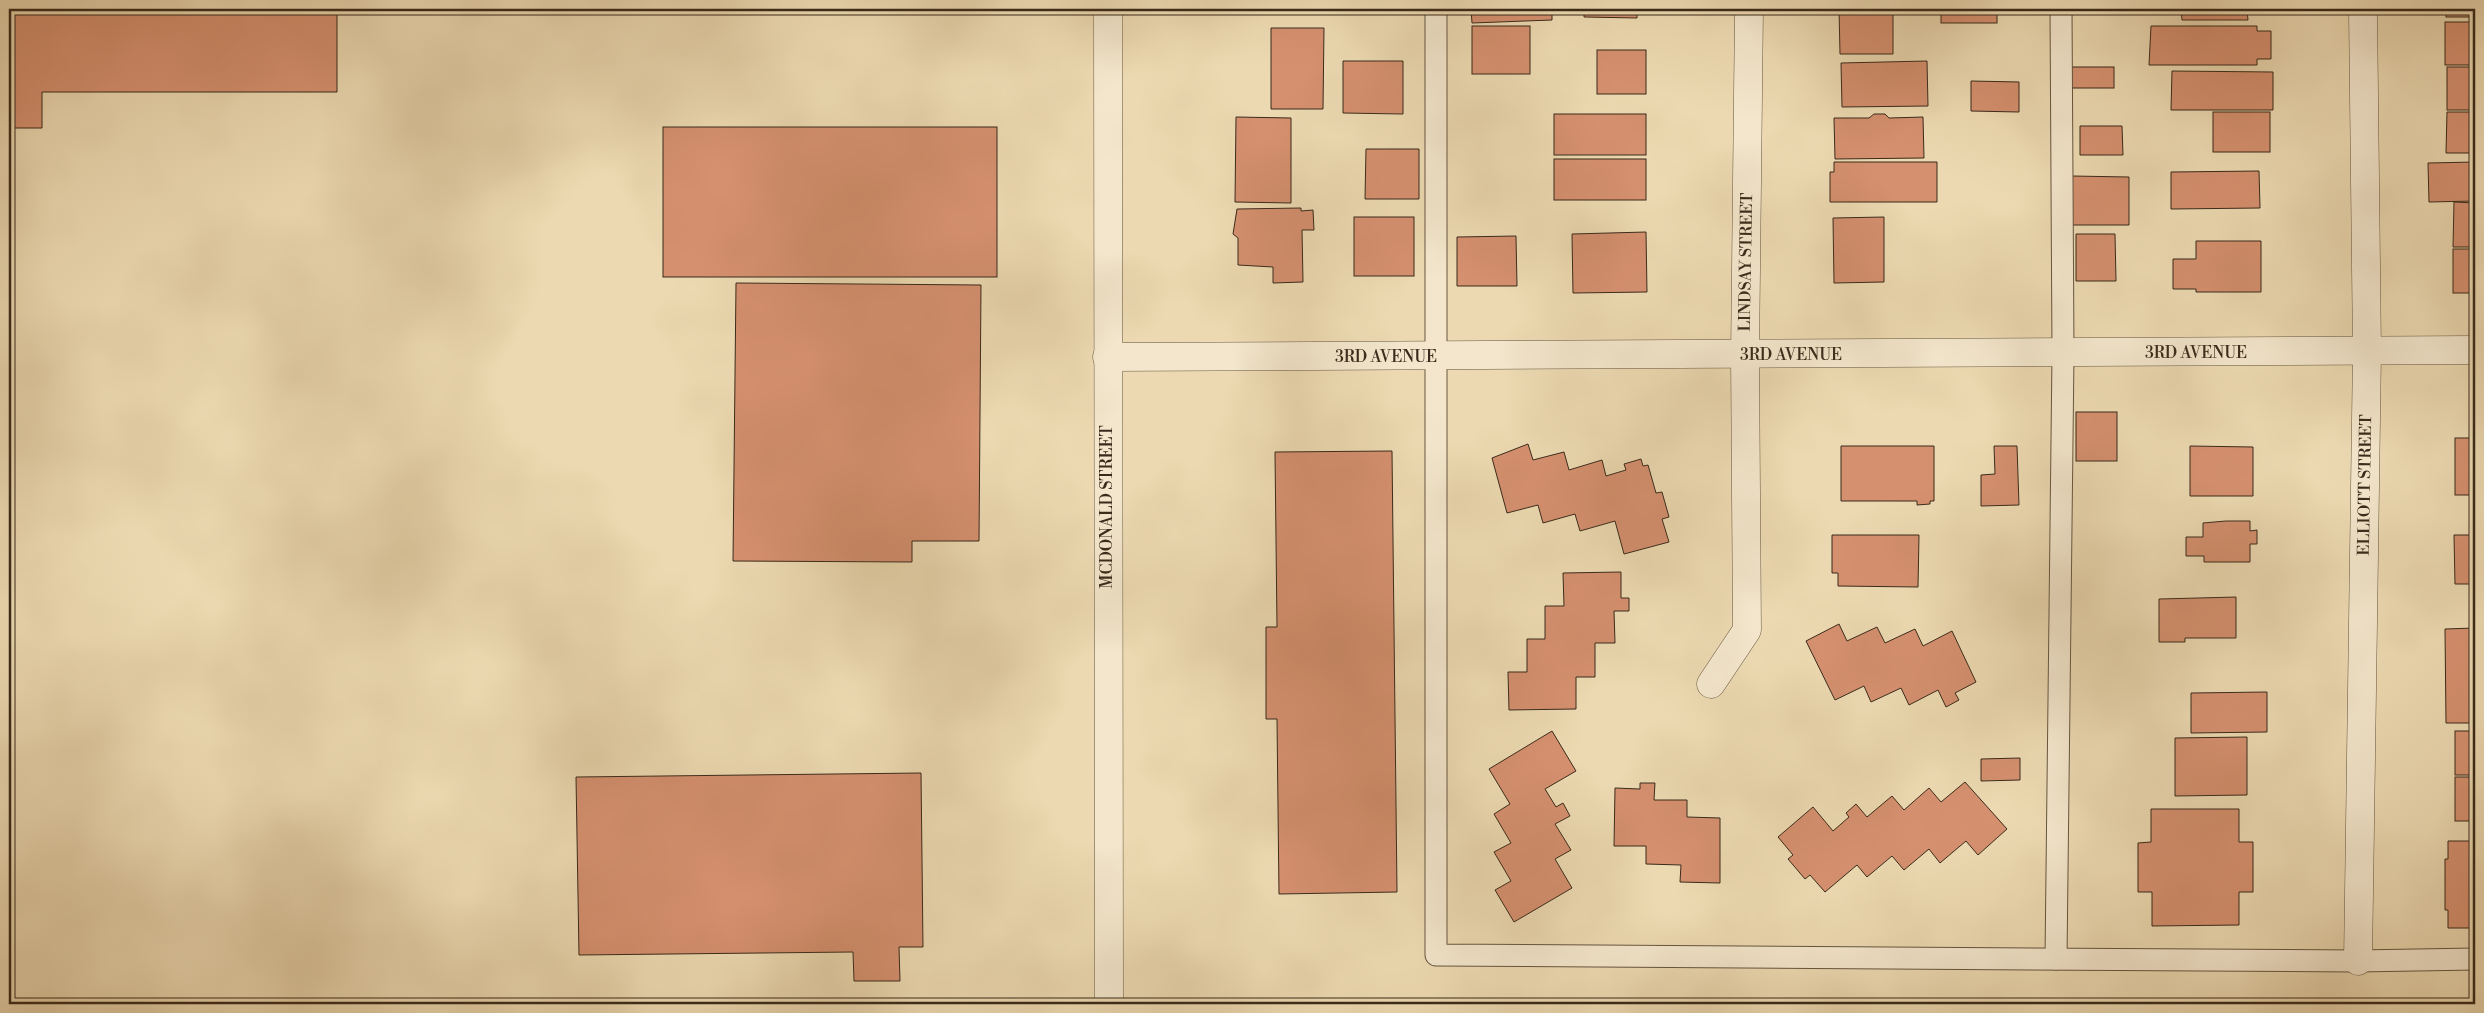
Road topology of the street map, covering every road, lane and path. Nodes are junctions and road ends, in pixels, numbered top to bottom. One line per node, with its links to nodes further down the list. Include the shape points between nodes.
1 (1108, 9): 10 (street, MCDONALD STREET)
2 (1436, 9): 11 (lane)
3 (1749, 9): 9 (street, LINDSAY STREET)
4 (2061, 9): 8 (lane)
5 (2363, 9): 7 (street, ELLIOTT STREET)
6 (2475, 350): 7 (street, 3RD AVENUE)
7 (2367, 352): 8 (street, 3RD AVENUE); 15 (street, ELLIOTT STREET)
8 (2064, 354): 9 (street, 3RD AVENUE); 13 (lane)
9 (1745, 356): 11 (street, 3RD AVENUE); 12 (street, LINDSAY STREET, via 1747,630)
10 (1107, 357): 11 (street, 3RD AVENUE); 16 (street, MCDONALD STREET)
11 (1435, 357): 13 (lane, via 1436,955)
12 (1711, 684)
13 (2056, 959): 15 (lane)
14 (2475, 959): 15 (lane)
15 (2358, 961)
16 (1109, 1004)

